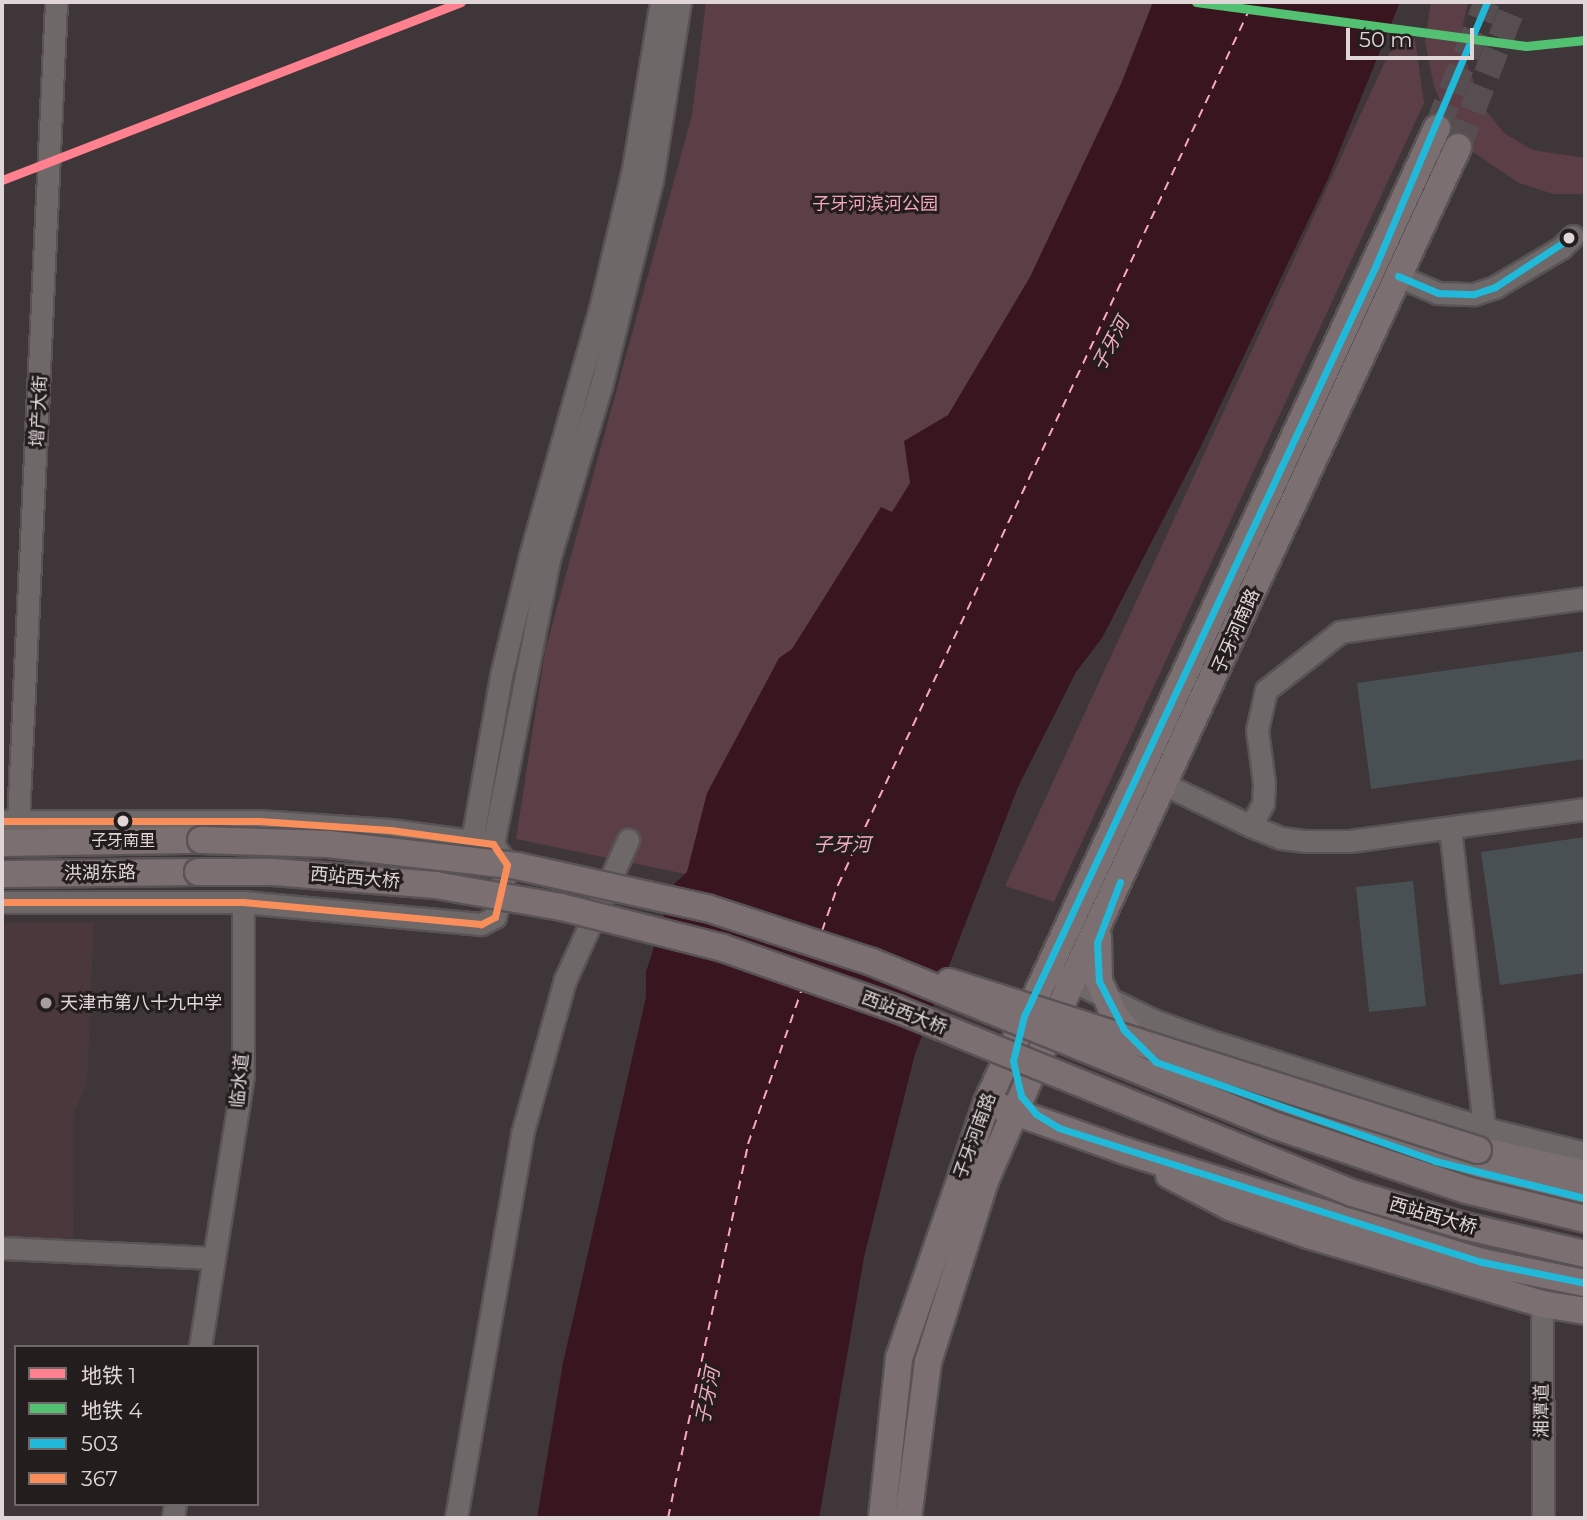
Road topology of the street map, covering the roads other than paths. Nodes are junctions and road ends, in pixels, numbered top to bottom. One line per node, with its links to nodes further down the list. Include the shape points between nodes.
1 (56, 2): 11 (street, 增产大街)
2 (661, 2): 16 (street, via 634,169 501,676)
3 (680, 2): 18 (street, via 652,180 601,386 549,559)
4 (1437, 128): 25 (main road, 子牙河南路)
5 (1458, 147): 7 (main road, 子牙河南路)
6 (1573, 236): 7 (street, via 1495,287 1474,293 1437,293)
7 (1398, 276): 9 (main road, 子牙河南路)
8 (1585, 598): 12 (street, via 1340,632 1266,690 1257,730 1262,803)
9 (1166, 785): 12 (street); 23 (main road, 子牙河南路)
10 (1585, 809): 13 (street)
11 (10, 821): 16 (street, via 260,821)
12 (1251, 826): 13 (street, via 1306,841 1350,841)
13 (1450, 828): 33 (street)
14 (201, 839): 17 (main road, 洪湖东路); 24 (main road, 西站西大桥, bridge, via 342,845 572,876 707,908)
15 (628, 840): 46 (street, via 565,981 522,1133)
16 (472, 841): 18 (street)
17 (2, 843)
18 (493, 845): 22 (street, via 507,865 495,917 481,924)
19 (198, 872): 20 (main road, 洪湖东路); 40 (main road, 西站西大桥, bridge, via 286,872 435,886 561,907 723,948 897,1009 1352,1192 1464,1226)
20 (2, 874)
21 (2, 902): 22 (street)
22 (243, 902): 41 (street, 临水道, via 243,1074)
23 (1103, 915): 26 (main road, 子牙河南路); 27 (main road, via 1095,956)
24 (872, 962): 33 (main road, bridge, via 989,992); 38 (main road, 西站西大桥, bridge, via 1276,1126 1466,1190)
25 (1046, 968): 26 (street); 28 (main road, 子牙河南路)
26 (1072, 981): 27 (street); 29 (main road, 子牙河南路)
27 (1105, 997): 30 (main road, via 1124,1030); 33 (street, via 1205,1039)
28 (1020, 1025): 29 (main road); 31 (main road, 子牙河南路); 32 (main road, via 1013,1061)
29 (1052, 1026): 30 (main road); 32 (main road, 子牙河南路)
30 (1156, 1062): 37 (main road, via 1435,1161)
31 (987, 1102): 32 (main road); 47 (main road, 子牙河南路, via 899,1358)
32 (1017, 1104): 34 (main road, via 1059,1128); 48 (main road, 子牙河南路, via 969,1224 928,1362)
33 (1481, 1139): 35 (street); 36 (main road)
34 (1125, 1152): 42 (main road, via 1482,1262); 43 (main road, via 1230,1207)
35 (1585, 1153)
36 (1585, 1174)
37 (1585, 1198)
38 (1585, 1219)
39 (2, 1248): 41 (street)
40 (1585, 1254)
41 (214, 1258): 45 (street, 临水道)
42 (1585, 1283)
43 (1542, 1304): 44 (main road); 49 (street, 湘潭道)
44 (1585, 1311)
45 (200, 1345)
46 (456, 1518)
47 (882, 1518)
48 (908, 1518)
49 (1543, 1518)

